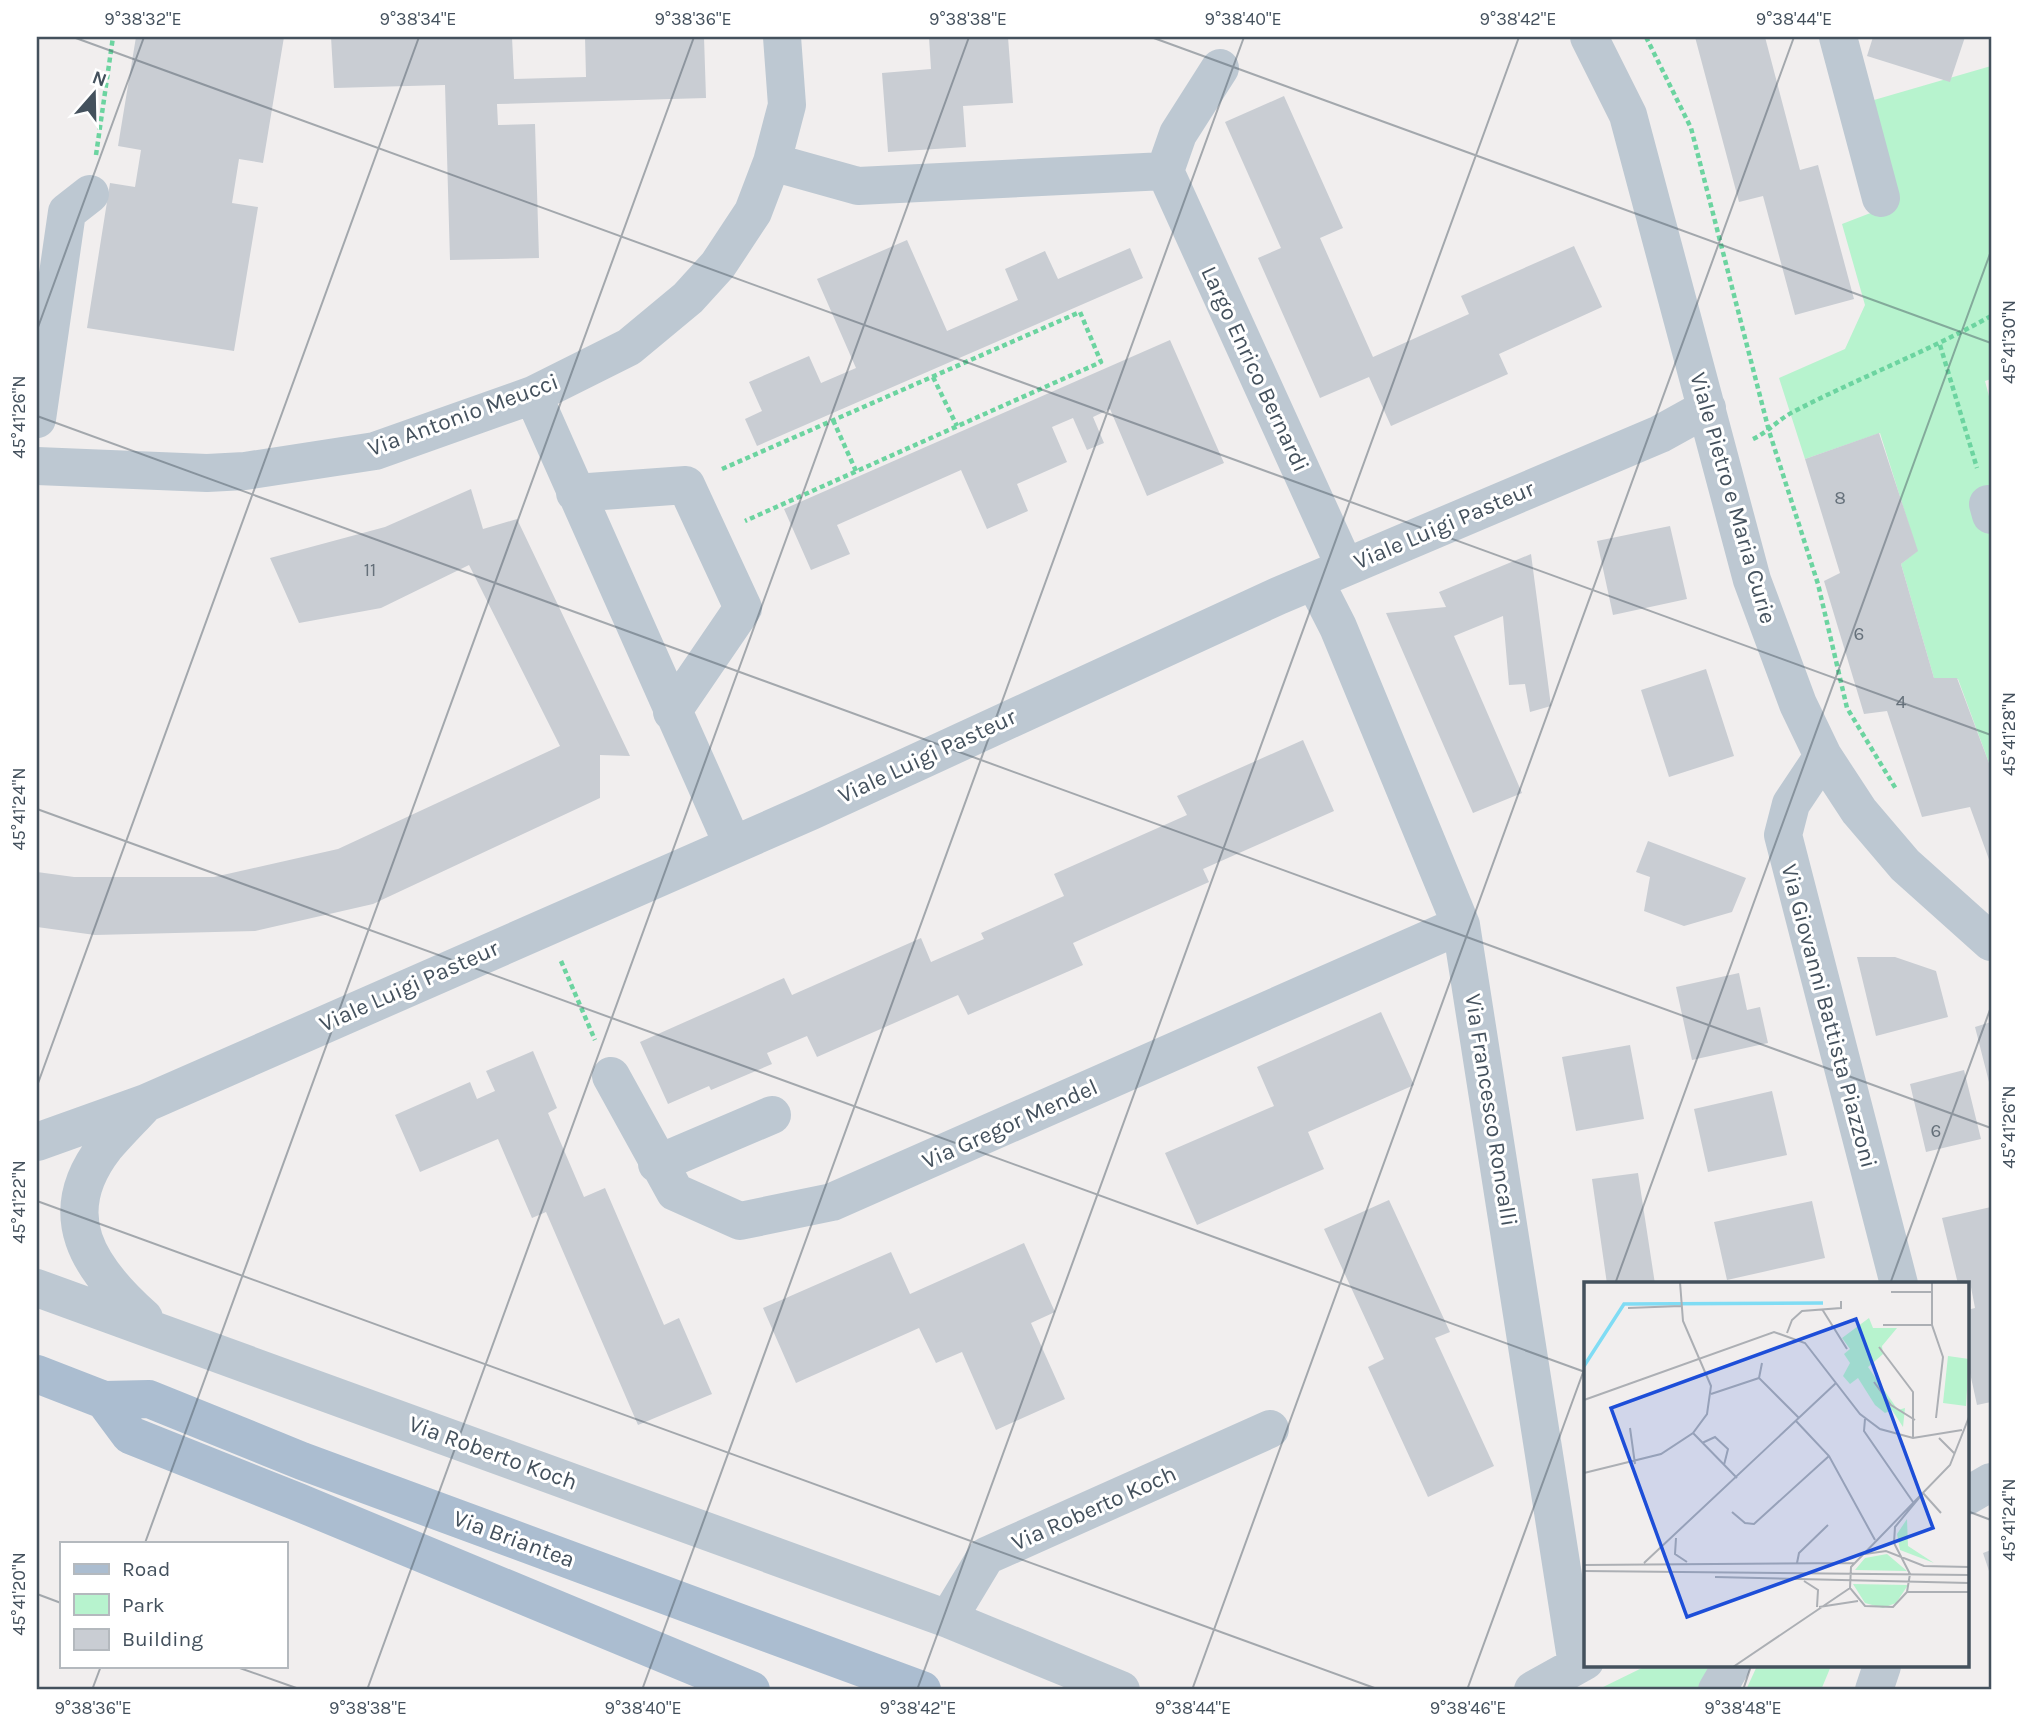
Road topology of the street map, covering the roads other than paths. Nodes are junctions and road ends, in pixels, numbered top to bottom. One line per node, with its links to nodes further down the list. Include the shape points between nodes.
1 (782, 37): 6 (street, Via Antonio Meucci)
2 (805, 37): 6 (street, Via Antonio Meucci, via 805,62)
3 (1590, 37): 12 (street, Viale Pietro e Maria Curie, via 1628,116)
4 (1838, 37): 10 (street)
5 (1220, 68): 8 (street, via 1178,134)
6 (787, 104): 7 (street, Via Antonio Meucci)
7 (772, 162): 8 (street, via 858,186); 11 (street, Via Antonio Meucci, via 738,238 688,298 629,347)
8 (1165, 171): 16 (street, Largo Enrico Bernardi)
9 (90, 194): 13 (street, via 67,212)
10 (1881, 198)
11 (533, 395): 14 (street, Via Antonio Meucci, via 375,451 246,471); 15 (street)
12 (1707, 408): 16 (street, Viale Luigi Pasteur, via 1660,434); 18 (street, Viale Pietro e Maria Curie, via 1752,580 1798,704)
13 (37, 419)
14 (37, 466)
15 (575, 493): 17 (street); 17 (street, via 685,485 743,608)
16 (1330, 574): 19 (street, Viale Luigi Pasteur); 20 (street, Via Francesco Roncalli, via 1338,627)
17 (672, 712): 19 (street)
18 (1823, 756): 21 (street, Viale Pietro e Maria Curie, via 1859,811 1905,865); 27 (street, Via Giovanni Battista Piazzoni, via 1791,804 1783,835)
19 (732, 843): 23 (street, Viale Luigi Pasteur)
20 (1461, 925): 26 (street, Via Gregor Mendel, via 832,1202 740,1222 675,1192); 38 (street, Via Francesco Roncalli)
21 (1991, 942)
22 (611, 1076): 26 (street, Via Gregor Mendel)
23 (146, 1103): 25 (street, Viale Luigi Pasteur); 29 (street, Viale Luigi Pasteur, via 91,1169 80,1195 81,1231 110,1288)
24 (772, 1115): 26 (street)
25 (37, 1142)
26 (657, 1164)
27 (1898, 1282)
28 (37, 1287): 29 (street, Via Roberto Koch)
29 (156, 1329): 37 (street, Via Roberto Koch)
30 (37, 1374): 31 (main road, Via Briantea)
31 (104, 1400): 41 (main road, Via Briantea, via 130,1435); 42 (main road, Via Briantea, via 149,1399 302,1461)
32 (1270, 1429): 37 (street, Via Roberto Koch, via 986,1556)
33 (1991, 1469): 34 (street)
34 (1968, 1478)
35 (1991, 1482): 36 (street)
36 (1968, 1495)
37 (948, 1619): 43 (street, Via Roberto Koch)
38 (1581, 1663): 44 (street)
39 (1730, 1668): 45 (street)
40 (1881, 1668): 46 (street)
41 (751, 1690)
42 (922, 1690)
43 (1121, 1690)
44 (1533, 1690)
45 (1717, 1690)
46 (1874, 1690)

